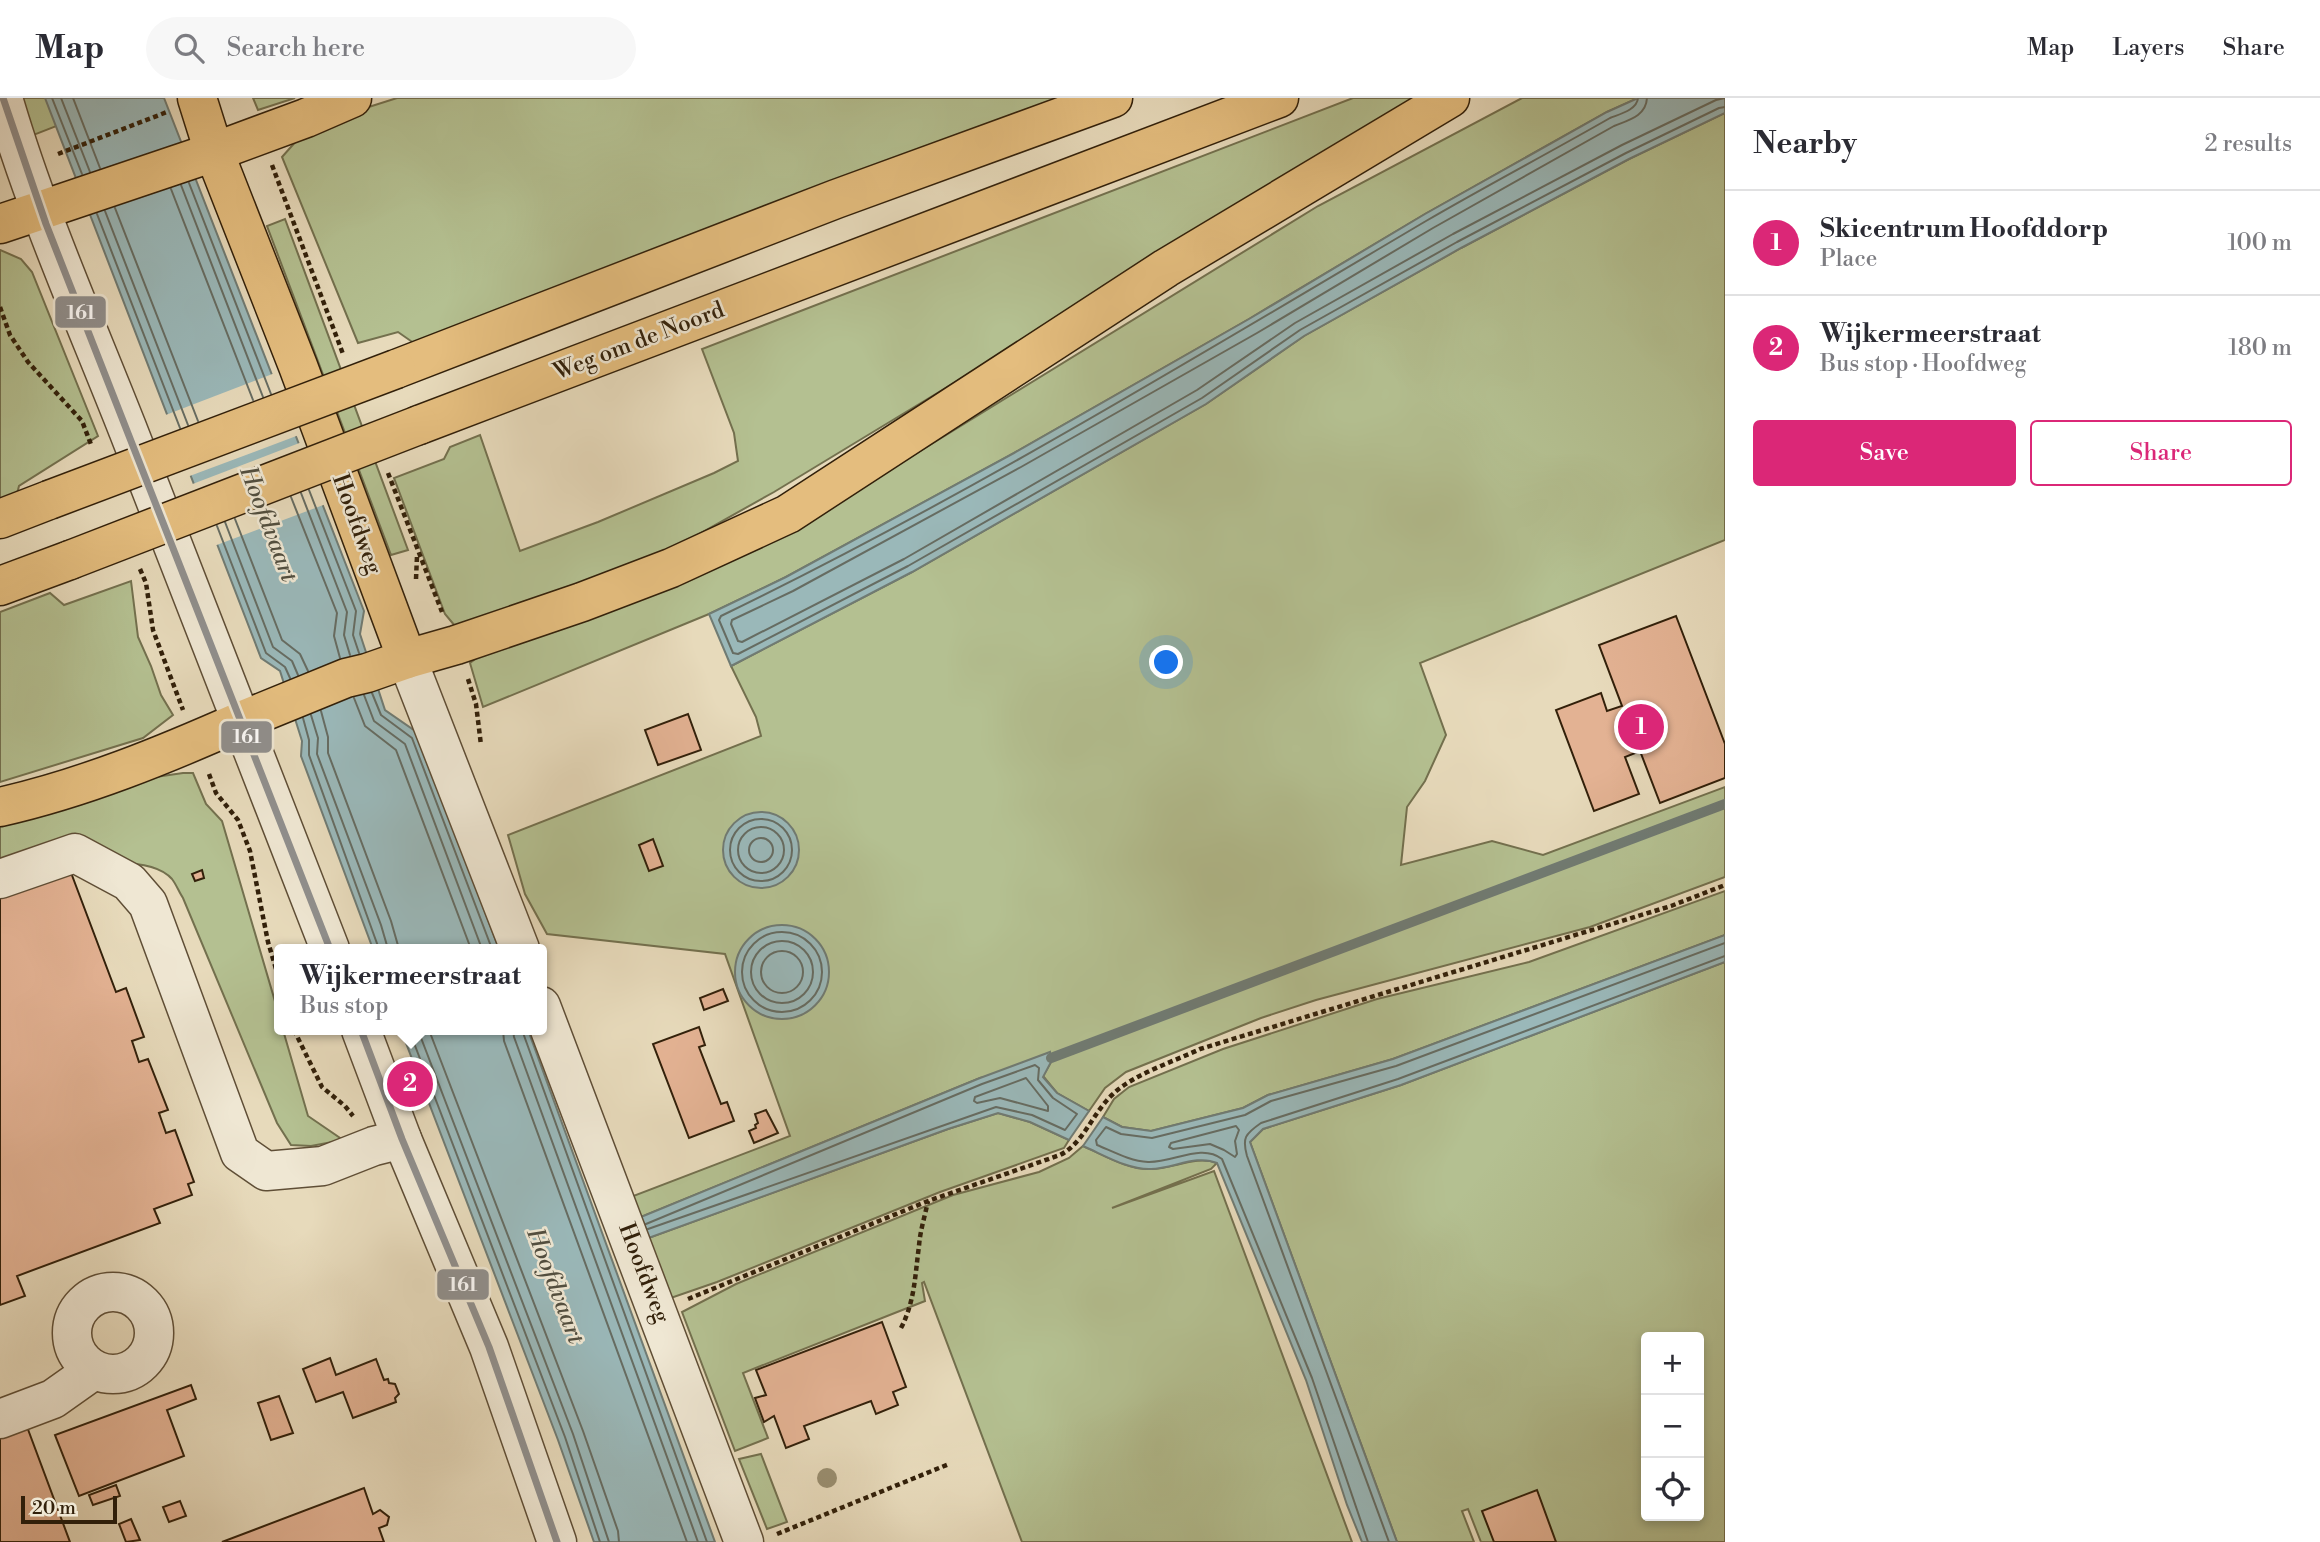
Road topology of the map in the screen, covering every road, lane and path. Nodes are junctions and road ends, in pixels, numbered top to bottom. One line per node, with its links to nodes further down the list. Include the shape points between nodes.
1 (3, 98): 10 (street, via 13,132)
2 (352, 98): 7 (main road)
3 (1112, 98): 16 (main road, bridge)
4 (1279, 98): 18 (main road, Weg om de Noord, bridge)
5 (1450, 98): 19 (main road, via 1166,268 788,514 671,568)
6 (184, 104): 8 (main road, Hoofdweg); 9 (path)
7 (260, 134): 8 (main road); 13 (path)
8 (203, 155): 10 (main road); 20 (main road, Hoofdweg, via 298,366)
9 (54, 156)
10 (56, 206): 11 (main road); 21 (street)
11 (0, 224)
12 (0, 307): 14 (path, via 10,335 28,362 82,421)
13 (344, 356)
14 (97, 458)
15 (383, 461): 19 (path, Hoofdweg)
16 (0, 519)
17 (136, 558): 22 (path, via 146,583 153,630)
18 (0, 586)
19 (456, 645): 20 (main road); 23 (path, Hoofdweg, via 476,704)
20 (407, 659): 21 (main road); 28 (street, Hoofdweg)
21 (259, 714): 22 (main road); 27 (street)
22 (196, 741): 24 (main road, via 29,801); 29 (path, via 216,793 238,820 250,851)
23 (481, 754)
24 (0, 807)
25 (0, 879): 32 (street, via 75,853 129,883 148,904 240,1153 266,1171 323,1166)
26 (1725, 885): 33 (path, via 1647,914 1200,1049 1114,1092 1070,1150)
27 (328, 944)
28 (518, 944)
29 (274, 962)
30 (547, 1022): 34 (street, Hoofdweg)
31 (362, 1035): 32 (street)
32 (402, 1139): 40 (street, via 489,1347)
33 (928, 1201): 34 (path); 35 (path, via 914,1289)
34 (659, 1312): 39 (street, Hoofdweg)
35 (901, 1328)
36 (94, 1370): 37 (street, via 54,1399)
37 (0, 1419)
38 (949, 1464): 39 (path)
39 (757, 1539)
40 (557, 1542)

